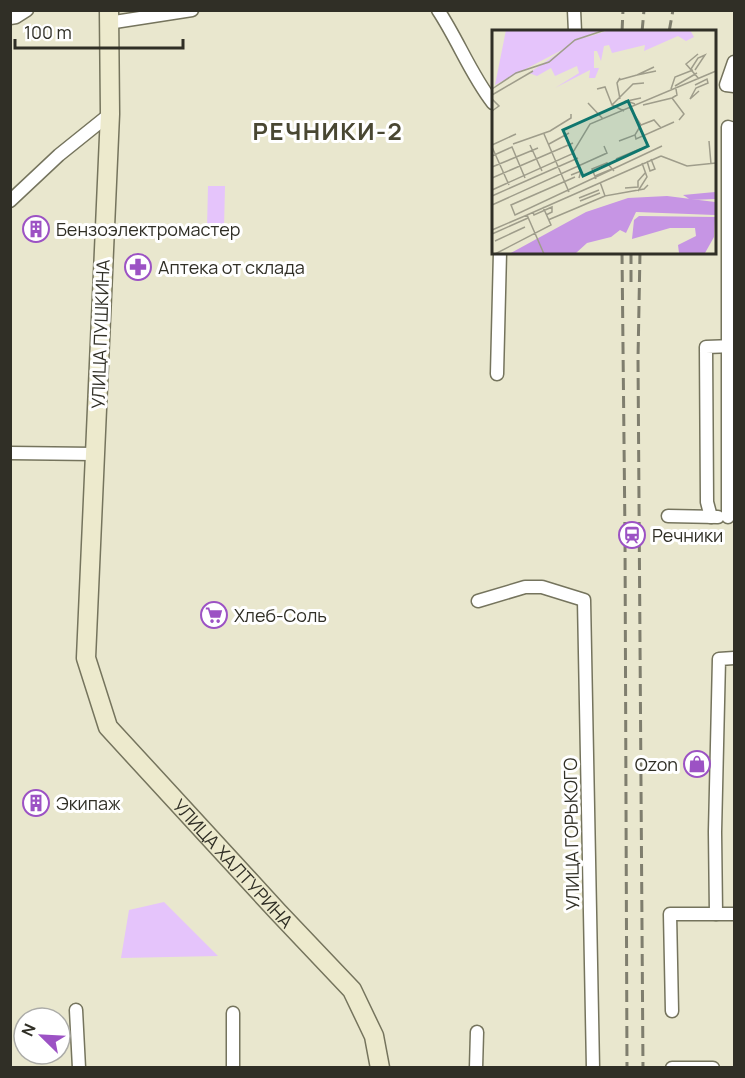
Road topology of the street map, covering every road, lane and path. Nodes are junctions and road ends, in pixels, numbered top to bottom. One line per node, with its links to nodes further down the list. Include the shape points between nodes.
1 (27, 10): 6 (street)
2 (192, 10): 5 (street)
3 (438, 10): 10 (street)
4 (574, 10): 7 (street)
5 (109, 17): 11 (main road, УЛИЦА ПУШКИНА)
6 (10, 18)
7 (575, 30)
8 (735, 62): 9 (street, via 726,85)
9 (735, 86)
10 (492, 102)
11 (110, 114): 13 (street); 18 (main road, УЛИЦА ПУШКИНА)
12 (735, 129): 15 (street, via 728,127)
13 (10, 201)
14 (500, 254): 16 (street)
15 (731, 346): 20 (street, via 706,347); 21 (street)
16 (497, 374)
17 (10, 453): 18 (street)
18 (95, 454): 23 (main road, УЛИЦА ПУШКИНА)
19 (668, 516): 20 (street)
20 (711, 517): 21 (street)
21 (731, 518)
22 (478, 601): 35 (street, УЛИЦА ГОРЬКОГО, via 525,587 543,587 584,600)
23 (86, 658): 33 (main road, УЛИЦА ХАЛТУРИНА, via 108,727 352,990 374,1036)
24 (735, 658): 25 (street, via 719,659)
25 (716, 914): 26 (street); 28 (street, via 670,914)
26 (735, 914)
27 (76, 1010): 31 (street)
28 (672, 1011)
29 (233, 1013): 32 (street)
30 (477, 1032): 34 (street)
31 (79, 1068)
32 (233, 1068)
33 (381, 1068)
34 (476, 1068)
35 (593, 1068)
36 (672, 1068): 37 (street)
37 (713, 1068)

